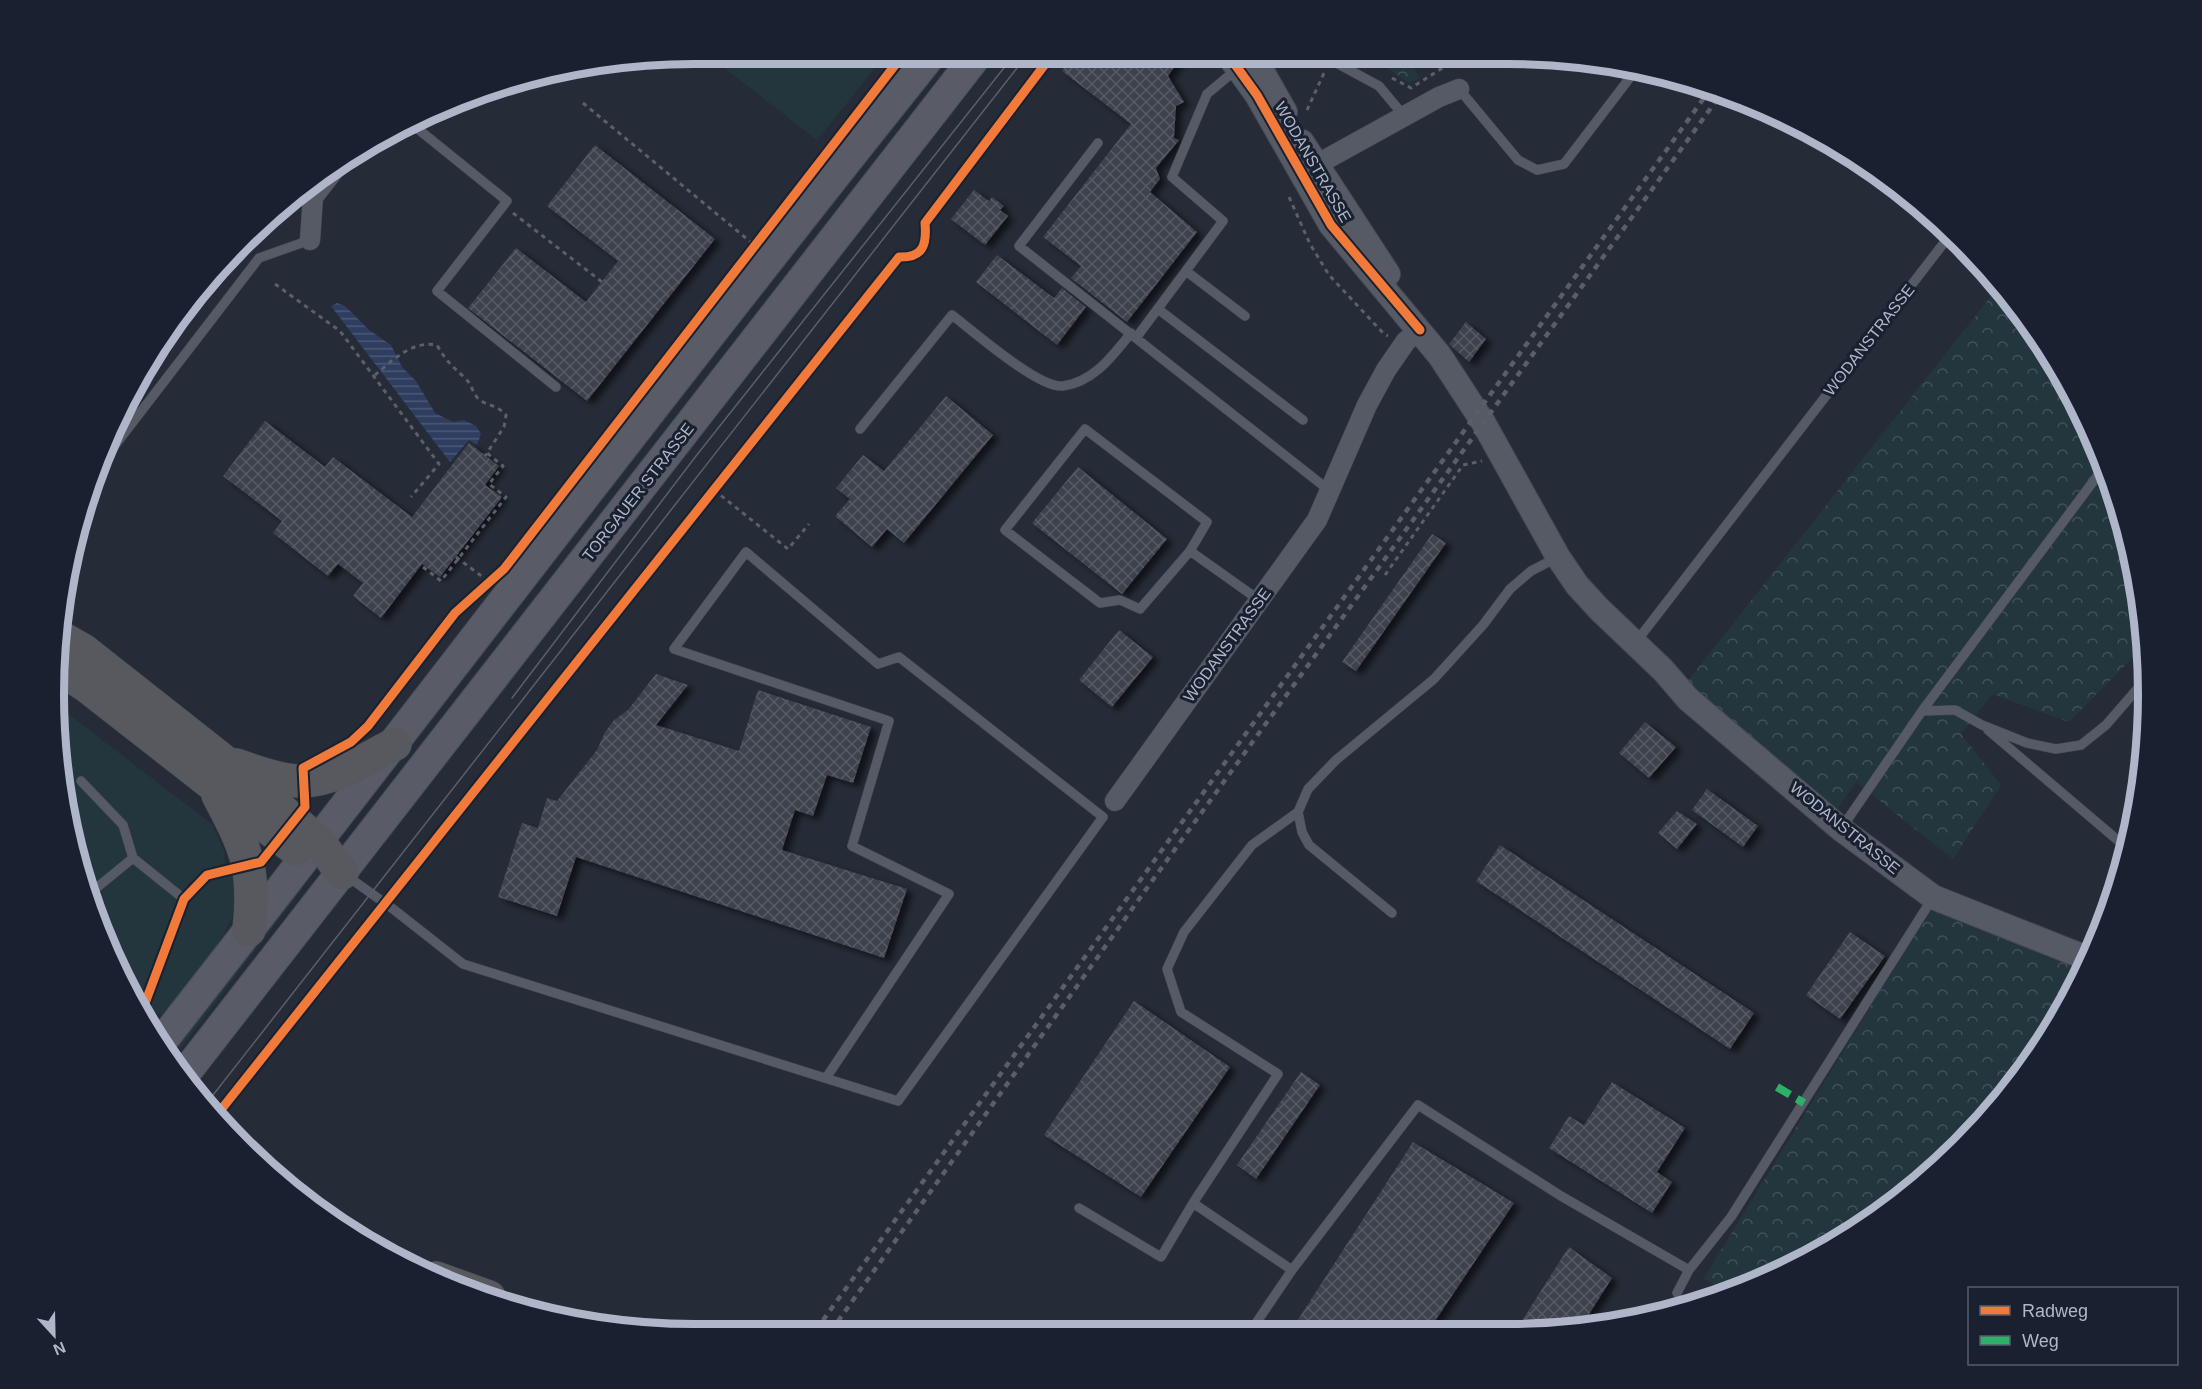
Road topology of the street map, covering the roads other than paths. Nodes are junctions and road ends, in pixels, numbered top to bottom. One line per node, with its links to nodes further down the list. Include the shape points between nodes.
1 (924, 64): 36 (main road, via 713,327)
2 (972, 64): 45 (main road, TORGAUER STRASSE)
3 (1239, 64): 16 (lane, via 1208,94 1172,177 1223,221)
4 (1242, 64): 12 (street, WODANSTRASSE, via 1257,95)
5 (1243, 64): 12 (street, WODANSTRASSE, via 1296,130)
6 (1328, 64): 9 (lane, via 1379,86)
7 (1630, 77): 8 (lane, via 1564,164 1538,170 1518,160)
8 (1459, 89): 9 (street)
9 (1404, 116): 12 (street)
10 (417, 128): 21 (lane, via 507,201 437,291)
11 (1098, 143): 20 (lane, via 1019,246)
12 (1309, 169): 19 (street, WODANSTRASSE, via 1400,292)
13 (321, 188): 14 (street, via 314,197)
14 (310, 240): 24 (lane, via 259,258)
15 (1945, 242): 31 (lane, WODANSTRASSE)
16 (1186, 271): 17 (lane); 18 (lane)
17 (1158, 309): 20 (lane); 22 (lane)
18 (1245, 315)
19 (1420, 330): 26 (street, WODANSTRASSE, via 1406,341 1366,405); 28 (street, WODANSTRASSE, via 1476,411)
20 (1134, 336): 23 (lane, via 1105,365 1062,386 1041,381 952,315); 26 (lane)
21 (556, 387)
22 (1303, 420)
23 (860, 429)
24 (116, 444)
25 (2098, 475): 34 (lane)
26 (1331, 492): 29 (street, WODANSTRASSE, via 1317,520)
27 (1190, 551): 27 (lane, via 1207,522 1085,429 1005,530 1100,603 1120,600 1140,609); 29 (lane)
28 (1558, 557): 31 (street, WODANSTRASSE, via 1577,585); 40 (lane, via 1531,571 1510,589 1484,625 1434,678 1336,760 1308,789)
29 (1259, 600): 39 (street, WODANSTRASSE)
30 (67, 642): 37 (highway, via 83,650)
31 (1635, 644): 41 (street, WODANSTRASSE, via 1688,699)
32 (65, 672): 37 (highway)
33 (2138, 688): 35 (lane, via 2106,725 2081,745 2056,750)
34 (1922, 711): 35 (lane, via 1955,710); 41 (lane)
35 (1982, 725): 42 (lane)
36 (395, 744): 37 (highway, via 333,775 314,780); 43 (main road)
37 (219, 774): 43 (highway); 50 (highway, via 250,864)
38 (81, 781): 44 (lane, via 123,825)
39 (1115, 801)
40 (1298, 812): 49 (lane, via 1308,845); 55 (lane, via 1252,845 1184,932 1167,969 1181,1012 1278,1074)
41 (1840, 829): 47 (street, WODANSTRASSE)
42 (2120, 842)
43 (313, 850): 45 (highway); 50 (main road)
44 (133, 858): 46 (lane); 48 (lane)
45 (342, 873): 53 (main road, TORGAUER STRASSE); 54 (lane, via 463,964)
46 (95, 889)
47 (1933, 897): 51 (street, WODANSTRASSE); 58 (lane, via 1731,1217)
48 (184, 899)
49 (1392, 913)
50 (249, 930): 52 (main road)
51 (2081, 956)
52 (165, 1035)
53 (188, 1069)
54 (826, 1078): 54 (lane, via 898,1101 1103,817 899,657 878,664 746,552 674,649 889,721 852,846 949,894)
55 (1193, 1203): 56 (lane, via 1161,1257); 57 (lane)
56 (1079, 1208)
57 (1292, 1270): 58 (lane, via 1418,1105 1561,1196); 60 (lane)
58 (1689, 1270): 59 (lane)
59 (1677, 1293)
60 (1255, 1324)

